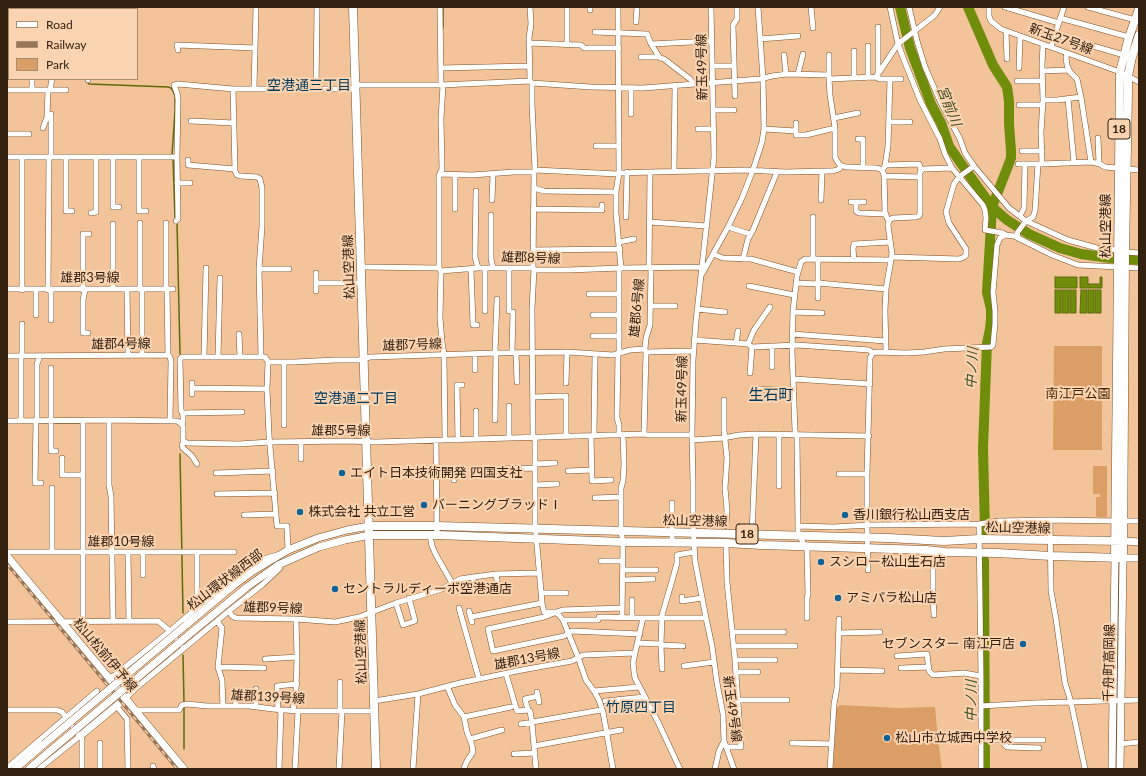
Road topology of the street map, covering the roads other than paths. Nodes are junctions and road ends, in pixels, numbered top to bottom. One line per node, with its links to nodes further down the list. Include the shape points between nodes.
1 (256, 7): 44 (street)
2 (317, 7): 94 (street)
3 (353, 7): 85 (main road, 松山空港線)
4 (440, 7): 59 (street)
5 (530, 7): 37 (street)
6 (567, 7): 39 (street)
7 (618, 7): 29 (street)
8 (637, 7): 23 (street)
9 (711, 7): 36 (street, 新玉49号線)
10 (737, 7): 58 (street, via 737,19 733,25)
11 (758, 7): 35 (street)
12 (811, 7): 25 (street)
13 (890, 7): 38 (street)
14 (909, 7): 26 (street)
15 (940, 7): 26 (street, via 935,15)
16 (989, 7): 27 (street, 新玉27号線, via 991,21)
17 (1005, 7): 21 (street)
18 (1064, 7): 21 (street)
19 (1088, 7): 22 (street)
20 (1139, 9): 22 (main road, 松山空港線 / 18)
21 (1059, 21): 30 (street); 34 (street)
22 (1137, 21): 34 (main road, 松山空港線 / 18)
23 (636, 22)
24 (878, 27): 66 (street)
25 (813, 28)
26 (913, 31): 38 (street); 142 (street, via 930,79)
27 (1006, 31): 33 (street, 新玉27号線); 55 (street)
28 (595, 32): 29 (street)
29 (619, 33): 40 (street, via 647,34); 45 (street)
30 (1055, 35): 43 (street); 52 (street)
31 (1139, 35): 67 (main road, 松山空港線 / 18)
32 (798, 36): 35 (street)
33 (1020, 36): 41 (street, 新玉27号線); 60 (street)
34 (1129, 37): 52 (main road, 松山空港線 / 18)
35 (760, 39): 71 (street)
36 (712, 41): 40 (street); 57 (street, 新玉49号線)
37 (529, 43): 39 (street, via 548,41); 56 (street)
38 (899, 43): 66 (street); 144 (street, via 920,100)
39 (567, 44): 45 (street, via 581,45 584,48)
40 (651, 44): 54 (street)
41 (1043, 45): 43 (street, 新玉27号線); 62 (street)
42 (868, 46): 70 (street)
43 (1051, 47): 48 (street, 新玉27号線)
44 (255, 48): 46 (street, via 178,45); 89 (street)
45 (619, 48): 86 (street)
46 (178, 50)
47 (854, 51): 69 (street)
48 (1067, 53): 61 (street); 63 (street, 新玉27号線)
49 (803, 54): 65 (street)
50 (784, 55): 64 (street)
51 (829, 55): 68 (street)
52 (1124, 55): 63 (main road, 松山空港線 / 18)
53 (641, 56): 54 (street)
54 (660, 58): 82 (street, via 681,71)
55 (1007, 60)
56 (530, 66): 59 (street, via 492,64); 78 (street)
57 (712, 66): 58 (street); 81 (street, 新玉49号線)
58 (734, 66): 79 (street)
59 (441, 68): 83 (street)
60 (1019, 68)
61 (1069, 70): 62 (street); 96 (street, via 1077,79)
62 (1042, 71): 77 (street)
63 (1120, 72): 67 (street, 新玉27号線); 145 (main road, 松山空港線 / 18)
64 (786, 74): 65 (street); 71 (street)
65 (798, 74): 68 (street)
66 (877, 76): 70 (street); 72 (street, via 879,79)
67 (1128, 76): 80 (street, 新玉27号線); 145 (main road, 松山空港線 / 18)
68 (829, 77): 69 (street); 105 (street)
69 (854, 77): 70 (street)
70 (868, 78)
71 (763, 79): 79 (street); 115 (street)
72 (890, 79): 73 (street); 107 (street)
73 (901, 79)
74 (32, 80): 91 (street)
75 (52, 80): 92 (street)
76 (1017, 81): 77 (street)
77 (1042, 81): 98 (street)
78 (531, 82): 83 (street); 86 (street); 152 (street)
79 (734, 82): 81 (street); 95 (street)
80 (1139, 82)
81 (713, 83): 82 (street); 100 (street, 新玉49号線)
82 (694, 84): 84 (street)
83 (442, 85): 85 (street); 159 (street)
84 (674, 85): 87 (street); 153 (street)
85 (355, 87): 94 (street); 219 (main road, 松山空港線)
86 (618, 88): 87 (street); 122 (street)
87 (631, 88): 103 (street)
88 (233, 89): 89 (street); 109 (street); 132 (street, via 174,85 178,96)
89 (254, 89): 94 (street)
90 (7, 90): 91 (street)
91 (32, 90): 92 (street)
92 (49, 90): 93 (street); 111 (street, via 47,117)
93 (66, 90)
94 (316, 90)
95 (735, 96)
96 (1081, 97): 97 (street); 134 (street)
97 (1068, 99): 98 (street); 135 (street)
98 (1043, 103): 99 (street); 124 (street)
99 (1019, 105)
100 (714, 110): 101 (street); 114 (street, 新玉49号線)
101 (734, 110)
102 (858, 113): 105 (street)
103 (631, 114)
104 (52, 117): 127 (street)
105 (834, 118): 112 (street)
106 (191, 121): 109 (street)
107 (889, 122): 108 (street); 140 (street)
108 (910, 122)
109 (234, 123): 146 (street)
110 (796, 123): 116 (street)
111 (43, 128)
112 (835, 128): 116 (street, via 806,135 796,135); 141 (street, via 835,157)
113 (698, 129): 114 (street)
114 (714, 129): 147 (street, 新玉49号線)
115 (764, 129): 116 (street); 148 (street)
116 (796, 131)
117 (7, 134): 118 (street)
118 (29, 134)
119 (1098, 138): 139 (street)
120 (858, 139): 143 (street, via 863,139)
121 (596, 146): 122 (street)
122 (618, 146): 158 (street)
123 (1022, 151): 124 (street)
124 (1042, 151): 138 (street)
125 (7, 157): 126 (street)
126 (22, 157): 127 (street); 249 (street)
127 (50, 157): 128 (street); 251 (street)
128 (66, 157): 129 (street); 179 (street, via 66,211)
129 (96, 157): 130 (street); 181 (street, via 93,187 96,212)
130 (113, 157): 131 (street); 176 (street, via 113,207)
131 (139, 157): 132 (street); 180 (street, via 142,185 139,211)
132 (174, 157): 165 (street)
133 (188, 160): 146 (street, via 188,165 204,164)
134 (1090, 162): 135 (street); 139 (street)
135 (1074, 163): 138 (street)
136 (1018, 164): 137 (street)
137 (1024, 164): 138 (street); 183 (street, via 1024,208)
138 (1040, 164): 189 (street, via 1035,211 1033,217)
139 (1099, 164): 145 (street)
140 (886, 165): 149 (street); 150 (street, via 919,164)
141 (841, 166): 143 (street); 154 (street, via 838,170)
142 (973, 167): 163 (street); 183 (street, via 1009,208)
143 (863, 168): 149 (street)
144 (952, 168): 150 (street); 163 (street)
145 (1122, 168): 151 (street); 211 (main road, 松山空港線 / 18)
146 (235, 169): 229 (street, via 240,176 257,177 261,183)
147 (713, 170): 148 (street); 153 (street); 194 (street, 新玉49号線)
148 (753, 170): 157 (street); 195 (street)
149 (882, 170): 162 (street)
150 (921, 170): 164 (street)
151 (1139, 170)
152 (534, 171): 158 (street); 160 (street); 168 (street)
153 (674, 171): 156 (street)
154 (822, 171): 157 (street); 173 (street)
155 (628, 172): 156 (street); 158 (street); 185 (street)
156 (650, 172): 190 (street, 雄郡6号線)
157 (777, 172): 197 (street)
158 (618, 173): 170 (street)
159 (440, 174): 161 (street); 231 (street)
160 (493, 174): 161 (street); 172 (street)
161 (455, 175): 177 (street)
162 (884, 176): 164 (street); 182 (street)
163 (961, 176): 198 (street, via 983,205 985,230); 216 (street, via 954,184 946,212 949,223 966,249 966,255 959,259)
164 (920, 177): 188 (street, via 919,216)
165 (177, 182): 166 (street); 187 (street)
166 (190, 183)
167 (581, 185): 169 (street)
168 (534, 188): 169 (street, via 540,191 558,189); 178 (street)
169 (581, 192): 170 (street)
170 (616, 192): 202 (street)
171 (478, 194): 222 (street, via 475,257)
172 (492, 200)
173 (821, 200)
174 (864, 202): 182 (street, via 854,202 859,214)
175 (602, 205): 178 (street, via 602,210 578,207)
176 (119, 207)
177 (454, 209)
178 (533, 209): 207 (street)
179 (72, 211)
180 (146, 211)
181 (90, 213)
182 (885, 214): 188 (street)
183 (1020, 216): 189 (street)
184 (493, 217): 224 (street, via 491,259)
185 (626, 217)
186 (813, 217): 215 (street)
187 (177, 220)
188 (889, 220): 203 (street)
189 (1026, 221): 199 (street); 211 (street, via 1072,241)
190 (649, 222): 194 (street); 227 (street, 雄郡6号線)
191 (140, 223): 245 (street)
192 (166, 223): 246 (street)
193 (115, 226): 243 (street)
194 (707, 226): 220 (street, 新玉49号線)
195 (728, 227): 197 (street); 213 (street)
196 (89, 234): 252 (street, via 83,234 86,258)
197 (750, 234): 214 (street)
198 (1006, 235): 199 (street); 288 (street, via 1000,238 997,245 993,292 995,323 991,348 944,346 929,353)
199 (1018, 236): 218 (street, via 1052,255 1078,265)
200 (634, 238): 202 (street)
201 (604, 242): 210 (street)
202 (619, 242): 206 (street)
203 (890, 242): 216 (street); 217 (street, via 854,244)
204 (558, 243): 208 (street)
205 (586, 243): 209 (street)
206 (620, 249): 210 (street); 226 (street)
207 (533, 250): 208 (street); 233 (street)
208 (558, 250): 209 (street)
209 (586, 250): 210 (street)
210 (604, 250)
211 (1122, 252): 212 (street); 218 (main road, 松山空港線 / 18)
212 (1139, 253)
213 (713, 254): 214 (street, via 723,258); 236 (street)
214 (743, 259): 234 (street, via 756,260)
215 (816, 259): 217 (street); 234 (street, via 803,260); 241 (street)
216 (891, 259): 217 (street); 247 (street)
217 (854, 260)
218 (1122, 265): 228 (street); 392 (main road, 松山空港線 / 18)
219 (362, 267): 231 (street, 雄郡8号線); 239 (main road, 松山空港線)
220 (702, 267): 227 (street, 雄郡8号線); 236 (street, 新玉49号線)
221 (206, 268): 303 (street)
222 (478, 268): 223 (street, 雄郡8号線); 232 (street, 雄郡8号線)
223 (485, 268): 224 (street, 雄郡8号線); 263 (street)
224 (494, 268): 225 (street, 雄郡8号線)
225 (509, 268): 233 (street, 雄郡8号線); 290 (street)
226 (620, 268): 227 (street, 雄郡8号線); 233 (street, 雄郡8号線); 255 (street)
227 (650, 268): 259 (street, 雄郡6号線)
228 (1139, 268)
229 (259, 269): 230 (street); 306 (street)
230 (289, 269)
231 (440, 269): 232 (street, 雄郡8号線); 299 (street, via 440,318)
232 (471, 269): 272 (street, via 473,325)
233 (533, 269): 291 (street)
234 (798, 272): 240 (street)
235 (316, 273): 238 (street)
236 (701, 277): 262 (street, 新玉49号線)
237 (222, 280): 304 (street)
238 (316, 283): 239 (street); 253 (street)
239 (362, 283): 307 (main road, 松山空港線)
240 (796, 283): 241 (street); 256 (street)
241 (818, 283): 247 (street); 257 (street)
242 (749, 286): 256 (street)
243 (113, 289): 244 (street, 雄郡3号線); 252 (street, 雄郡3号線)
244 (127, 289): 245 (street, 雄郡3号線); 296 (street)
245 (141, 289): 246 (street, 雄郡3号線); 297 (street)
246 (169, 289): 298 (street)
247 (886, 289): 280 (street)
248 (7, 290): 249 (street, 雄郡3号線)
249 (22, 290): 250 (street, 雄郡3号線)
250 (36, 290): 251 (street, 雄郡3号線); 267 (street)
251 (50, 290): 252 (street, 雄郡3号線); 270 (street)
252 (84, 290): 274 (street, via 83,333)
253 (316, 291)
254 (589, 294): 255 (street)
255 (619, 294): 268 (street)
256 (794, 295): 265 (street)
257 (818, 298)
258 (498, 303): 289 (street)
259 (650, 306): 260 (street); 285 (street, 雄郡6号線)
260 (675, 306)
261 (770, 307): 282 (street, via 754,330)
262 (697, 309): 264 (street); 279 (street, 新玉49号線)
263 (485, 311)
264 (725, 312)
265 (793, 312): 266 (street); 276 (street)
266 (822, 313)
267 (36, 315)
268 (619, 315): 269 (street); 278 (street)
269 (597, 317)
270 (51, 320)
271 (22, 324): 301 (street)
272 (477, 325)
273 (738, 331): 281 (street)
274 (88, 333)
275 (239, 334): 305 (street)
276 (792, 334): 280 (street); 284 (street)
277 (593, 336): 278 (street)
278 (619, 336): 292 (street)
279 (694, 340): 281 (street); 286 (street, 新玉49号線)
280 (886, 341): 288 (street)
281 (736, 343): 282 (street)
282 (750, 346): 283 (street); 313 (street)
283 (772, 346): 284 (street); 310 (street)
284 (792, 346): 293 (street, via 869,350); 314 (street)
285 (646, 351): 286 (street, 雄郡7号線); 292 (street, 雄郡7号線, via 630,350); 339 (street, 雄郡6号線)
286 (693, 351): 348 (street, 新玉49号線)
287 (567, 352): 291 (street, 雄郡7号線); 295 (street, 雄郡7号線); 316 (street)
288 (886, 352): 293 (street)
289 (496, 353): 290 (street, 雄郡7号線); 294 (street, 雄郡7号線); 330 (street)
290 (514, 353): 291 (street, 雄郡7号線); 315 (street)
291 (532, 353): 323 (street)
292 (619, 353): 295 (street, 雄郡7号線); 343 (street, via 618,418)
293 (873, 353): 317 (street, via 870,358)
294 (474, 354): 299 (street, 雄郡7号線); 312 (street)
295 (595, 354): 345 (street)
296 (128, 355): 297 (street, 雄郡4号線); 302 (street, 雄郡4号線)
297 (142, 355): 298 (street, 雄郡4号線)
298 (168, 355): 336 (street, 雄郡4号線, via 171,361)
299 (444, 355): 307 (street, 雄郡7号線); 353 (street)
300 (7, 356): 301 (street, 雄郡4号線)
301 (21, 356): 302 (street, 雄郡4号線); 332 (street)
302 (40, 356): 333 (street, via 37,364)
303 (204, 357): 304 (street); 328 (street, via 180,359)
304 (218, 357): 305 (street)
305 (240, 357): 306 (street)
306 (260, 357): 308 (street, via 265,357)
307 (364, 359): 309 (street, 雄郡7号線); 355 (main road, 松山空港線)
308 (268, 362): 309 (street, 雄郡7号線); 320 (street)
309 (284, 362): 338 (street)
310 (772, 367)
311 (51, 368): 334 (street)
312 (475, 370)
313 (750, 373)
314 (794, 379): 317 (street); 322 (street)
315 (517, 382)
316 (566, 383)
317 (870, 384): 346 (street)
318 (460, 385): 354 (street)
319 (192, 388): 320 (street)
320 (267, 389): 357 (street)
321 (758, 389): 322 (street)
322 (794, 391): 342 (street)
323 (533, 397): 344 (street, via 566,396); 347 (street)
324 (724, 400): 349 (street)
325 (511, 410): 350 (street)
326 (476, 411): 351 (street)
327 (242, 412): 328 (street)
328 (182, 413): 337 (street)
329 (109, 420): 335 (street); 336 (street); 426 (street)
330 (495, 420)
331 (7, 421): 332 (street)
332 (21, 421): 333 (street)
333 (37, 421): 334 (street); 360 (street)
334 (52, 421): 335 (street); 361 (street, via 52,451)
335 (83, 421): 375 (street)
336 (170, 421): 337 (street)
337 (181, 424): 356 (street)
338 (284, 425)
339 (644, 434): 343 (street, 雄郡5号線); 348 (street, 雄郡5号線)
340 (756, 434): 341 (street, 雄郡5号線); 349 (street, 雄郡5号線); 406 (street)
341 (779, 434): 342 (street, 雄郡5号線); 381 (street)
342 (796, 434): 346 (street, 雄郡5号線); 398 (street)
343 (621, 435): 345 (street, 雄郡5号線); 385 (street, via 624,464)
344 (566, 436): 345 (street, 雄郡5号線); 347 (street, 雄郡5号線)
345 (592, 436): 368 (street)
346 (868, 436): 374 (street)
347 (534, 437): 350 (street, 雄郡5号線); 366 (street)
348 (692, 437): 349 (street, 雄郡5号線); 390 (street, 新玉49号線)
349 (725, 437): 400 (street, via 727,510 726,524)
350 (509, 438): 351 (street, 雄郡5号線)
351 (476, 439): 354 (street, 雄郡5号線)
352 (436, 440): 353 (street, 雄郡5号線); 355 (street, 雄郡5号線); 372 (street)
353 (445, 440): 354 (street, 雄郡5号線)
354 (458, 440)
355 (366, 441): 358 (street, 雄郡5号線); 396 (main road, 松山空港線)
356 (184, 442): 357 (street, 雄郡5号線); 365 (street, via 183,448)
357 (270, 442): 358 (street, 雄郡5号線); 369 (street)
358 (301, 442): 362 (street)
359 (30, 450): 360 (street)
360 (36, 450): 378 (street, via 35,483)
361 (56, 451)
362 (301, 459)
363 (63, 462): 375 (street, via 62,475)
364 (555, 463): 366 (street)
365 (197, 464)
366 (535, 466): 367 (street); 380 (street)
367 (501, 467)
368 (592, 470): 370 (street); 377 (street, via 592,481)
369 (273, 471): 371 (street); 383 (street)
370 (568, 471)
371 (216, 473)
372 (436, 473): 376 (street, via 454,473); 397 (street)
373 (839, 474): 374 (street)
374 (867, 474): 395 (street)
375 (83, 475): 422 (street)
376 (454, 480)
377 (611, 480)
378 (41, 483)
379 (557, 484): 380 (street)
380 (535, 485): 399 (street)
381 (779, 486)
382 (52, 488): 421 (street, via 55,501)
383 (275, 493): 384 (street); 388 (street)
384 (217, 494)
385 (621, 497): 386 (street); 401 (street)
386 (595, 498)
387 (672, 503): 402 (street)
388 (276, 514): 389 (street); 424 (street, via 277,526 287,526)
389 (244, 515)
390 (692, 520): 400 (street); 403 (street, 新玉49号線)
391 (1050, 520): 392 (street); 394 (street, via 998,521); 411 (street)
392 (1120, 521): 393 (street); 412 (main road, 松山空港線 / 18)
393 (1139, 522)
394 (982, 524): 395 (street); 410 (street)
395 (867, 525): 398 (street); 408 (street)
396 (369, 526): 397 (main road, 松山空港線 / 18); 404 (main road, 松山空港線); 424 (street, 松山環状線西部, via 318,538)
397 (437, 526): 399 (main road, 松山空港線 / 18); 405 (street)
398 (798, 526): 407 (street)
399 (535, 529): 401 (main road, 松山空港線 / 18); 409 (street)
400 (721, 530): 403 (main road, 松山空港線 / 18); 406 (main road, 松山空港線 / 18)
401 (621, 531): 402 (main road, 松山空港線 / 18); 413 (street)
402 (672, 533): 403 (main road, 松山空港線 / 18); 416 (street)
403 (693, 533): 414 (street, 新玉49号線)
404 (370, 535): 405 (main road, 松山空港線 / 18); 435 (street, 松山環状線西部, via 319,547); 463 (main road, 松山空港線)
405 (434, 535): 409 (main road, 松山空港線 / 18); 447 (street, via 432,546)
406 (752, 535): 407 (main road, 松山空港線 / 18)
407 (801, 537): 408 (main road, 松山空港線 / 18); 418 (street)
408 (868, 538): 410 (main road, 松山空港線 / 18, via 944,541); 419 (street)
409 (536, 539): 413 (main road, 松山空港線 / 18); 441 (street)
410 (979, 539): 411 (main road, 松山空港線 / 18); 430 (street)
411 (1050, 540): 412 (main road, 松山空港線 / 18); 432 (street)
412 (1120, 541): 415 (street); 433 (main road, 松山空港線 / 18)
413 (623, 542): 416 (main road, 松山空港線 / 18); 437 (street)
414 (693, 542): 416 (main road, 松山空港線 / 18); 417 (main road, 松山空港線 / 18); 425 (street, 新玉49号線)
415 (1139, 542)
416 (672, 543)
417 (726, 543): 418 (main road, 松山空港線 / 18); 483 (street)
418 (805, 546): 419 (main road, 松山空港線 / 18); 471 (street, via 808,579)
419 (868, 548): 420 (main road, 松山空港線 / 18); 440 (street)
420 (933, 550): 430 (main road, 松山空港線 / 18); 465 (street)
421 (52, 552): 422 (street, 雄郡10号線); 431 (street, 雄郡10号線, via 9,552)
422 (83, 552): 426 (street, 雄郡10号線); 475 (street)
423 (234, 552): 429 (street, 雄郡10号線)
424 (286, 552): 458 (street, via 254,562); 573 (street, 松山環状線西部, bridge, via 253,571 44,744)
425 (694, 552): 454 (street, 新玉49号線); 469 (street, via 677,555)
426 (112, 553): 427 (street, 雄郡10号線); 476 (street)
427 (128, 553): 428 (street, 雄郡10号線); 480 (street)
428 (143, 553): 429 (street, 雄郡10号線); 442 (street)
429 (197, 553): 458 (street)
430 (979, 553): 432 (main road, 松山空港線 / 18); 514 (street)
431 (7, 555): 479 (street, 松山松前伊予線)
432 (1051, 556): 433 (main road, 松山空港線 / 18); 535 (street, via 1051,591 1065,683)
433 (1119, 558): 434 (street); 530 (street, 千舟町高岡線)
434 (1139, 558)
435 (290, 560): 461 (street, via 276,570 262,586); 574 (street, 松山環状線西部, bridge, via 278,565 247,587)
436 (600, 561): 437 (street)
437 (622, 561): 438 (street)
438 (623, 570): 439 (street); 446 (street)
439 (656, 570)
440 (868, 570)
441 (539, 573): 443 (street); 450 (street)
442 (143, 574)
443 (496, 574): 444 (street); 449 (street)
444 (473, 577): 447 (street); 448 (street)
445 (653, 579): 446 (street)
446 (623, 580): 460 (street)
447 (452, 583): 453 (street, via 442,589)
448 (476, 592)
449 (499, 593)
450 (541, 593): 451 (street); 457 (street)
451 (566, 593)
452 (682, 597): 454 (street, via 682,601)
453 (409, 598): 456 (street); 456 (street, via 415,621 403,626)
454 (702, 598): 470 (street, 新玉49号線)
455 (632, 600): 466 (street)
456 (396, 603): 463 (street)
457 (542, 603): 464 (street, via 544,612); 481 (street)
458 (198, 606): 482 (street)
459 (459, 608): 481 (street)
460 (622, 608): 464 (street); 467 (street)
461 (228, 611): 472 (street, 雄郡9号線, via 236,618); 477 (street, 雄郡9号線)
462 (469, 611): 481 (street)
463 (371, 612): 472 (street, 雄郡9号線, via 335,622); 532 (main road, 松山空港線)
464 (555, 612): 474 (street); 486 (street, via 544,617 488,629 493,651)
465 (934, 615)
466 (632, 617): 467 (street); 468 (street)
467 (622, 618): 474 (street, via 596,621)
468 (643, 618): 469 (street); 488 (street)
469 (662, 618): 470 (street); 490 (street)
470 (706, 618): 502 (street, 新玉49号線)
471 (807, 618)
472 (296, 619): 497 (street)
473 (839, 619): 487 (street)
474 (563, 620): 486 (street)
475 (83, 621): 476 (street); 479 (street)
476 (113, 621): 480 (street)
477 (217, 621): 494 (street, 雄郡9号線); 504 (street, 雄郡139号線, via 222,628)
478 (7, 622): 479 (street)
479 (62, 622): 515 (street, 松山松前伊予線)
480 (129, 622): 482 (street, via 158,621)
481 (469, 622): 516 (street)
482 (170, 631): 494 (street); 515 (street)
483 (732, 632): 484 (street); 492 (street)
484 (784, 632)
485 (880, 632): 487 (street)
486 (568, 633): 488 (street, via 572,631); 498 (street)
487 (838, 633): 509 (street)
488 (640, 634): 489 (street)
489 (638, 643): 490 (street); 495 (street)
490 (661, 645): 491 (street); 508 (street)
491 (683, 646)
492 (734, 646): 493 (street); 500 (street)
493 (795, 646)
494 (184, 648): 527 (street, 雄郡9号線)
495 (635, 653): 498 (street, 雄郡13号線); 520 (street, via 634,672)
496 (897, 656): 505 (street, via 927,654)
497 (297, 657): 499 (street); 518 (street)
498 (578, 657): 513 (street, 雄郡13号線, via 572,662); 523 (street, via 586,680)
499 (265, 659)
500 (735, 660): 501 (street); 511 (street)
501 (775, 660)
502 (714, 662): 503 (street); 562 (street, 新玉49号線)
503 (684, 666)
504 (218, 667): 506 (street); 537 (street, 雄郡139号線, via 222,680)
505 (929, 667): 507 (street); 514 (street, via 933,675 964,673)
506 (264, 668)
507 (901, 668)
508 (662, 669)
509 (838, 670): 510 (street); 565 (street)
510 (882, 671)
511 (736, 672): 512 (street); 528 (street)
512 (758, 672)
513 (506, 674): 516 (street, 雄郡13号線); 546 (street, via 517,711)
514 (981, 676): 540 (street)
515 (109, 678): 527 (street, 松山松前伊予線)
516 (479, 679): 519 (street, 雄郡13号線)
517 (340, 682): 548 (street)
518 (296, 684): 544 (street, via 277,686); 545 (street)
519 (447, 686): 524 (street, 雄郡13号線); 551 (street, via 455,705)
520 (639, 687): 523 (street); 526 (street)
521 (256, 689): 539 (street)
522 (97, 691): 550 (street)
523 (594, 691): 547 (street)
524 (420, 693): 532 (street, 雄郡13号線); 584 (street)
525 (236, 694): 538 (street)
526 (644, 697): 533 (street); 588 (street)
527 (126, 698): 536 (street); 543 (street, 松山松前伊予線)
528 (738, 700): 529 (street); 569 (street, via 741,747)
529 (787, 700)
530 (1117, 700): 531 (street); 535 (street); 566 (street, 千舟町高岡線); 594 (street, 千舟町高岡線)
531 (1139, 700)
532 (374, 701): 549 (main road, 松山空港線)
533 (605, 701)
534 (539, 702): 546 (street, via 537,694 526,699)
535 (1071, 702): 540 (street); 593 (street)
536 (117, 706): 557 (street); 578 (street, via 127,719)
537 (223, 706): 538 (street, 雄郡139号線); 543 (street, via 187,704 182,705 179,710)
538 (236, 706): 539 (street, 雄郡139号線)
539 (256, 706): 544 (street, 雄郡139号線)
540 (984, 706): 592 (street)
541 (512, 707): 551 (street)
542 (7, 710): 550 (street, via 56,710 62,712)
543 (135, 710): 579 (street, 松山松前伊予線)
544 (280, 710): 545 (street, 雄郡139号線); 580 (street)
545 (295, 710): 548 (street, 雄郡139号線); 581 (street)
546 (528, 710): 552 (street)
547 (601, 710): 552 (street); 556 (street)
548 (341, 711): 549 (street, 雄郡139号線); 582 (street)
549 (375, 711): 583 (main road, 松山空港線)
550 (65, 717): 557 (street); 573 (street)
551 (464, 717): 558 (street)
552 (532, 723): 553 (street); 568 (street)
553 (521, 724)
554 (502, 730): 558 (street)
555 (621, 730): 556 (street)
556 (606, 733): 568 (street); 587 (street)
557 (80, 736): 575 (street); 576 (street)
558 (470, 739): 585 (street, via 473,752 466,762)
559 (988, 740): 560 (street)
560 (1004, 740): 561 (street); 570 (street, via 1007,746)
561 (1043, 740)
562 (724, 741): 569 (street, 新玉49号線); 589 (street)
563 (1139, 742): 566 (street)
564 (792, 743): 565 (street)
565 (832, 744): 591 (street)
566 (1120, 744): 595 (street, 千舟町高岡線)
567 (102, 746): 577 (street)
568 (534, 746): 571 (street)
569 (726, 747): 590 (street, 新玉49号線)
570 (1039, 748)
571 (535, 753): 572 (street); 586 (street)
572 (514, 754)
573 (9, 767)
574 (29, 769)
575 (39, 769)
576 (82, 769)
577 (100, 769)
578 (128, 769)
579 (184, 769)
580 (279, 769)
581 (295, 769)
582 (339, 769)
583 (376, 769)
584 (413, 769)
585 (465, 769)
586 (536, 769)
587 (613, 769)
588 (680, 769)
589 (715, 769)
590 (734, 769)
591 (830, 769)
592 (981, 769)
593 (1085, 769)
594 (1112, 769)
595 (1120, 769)

